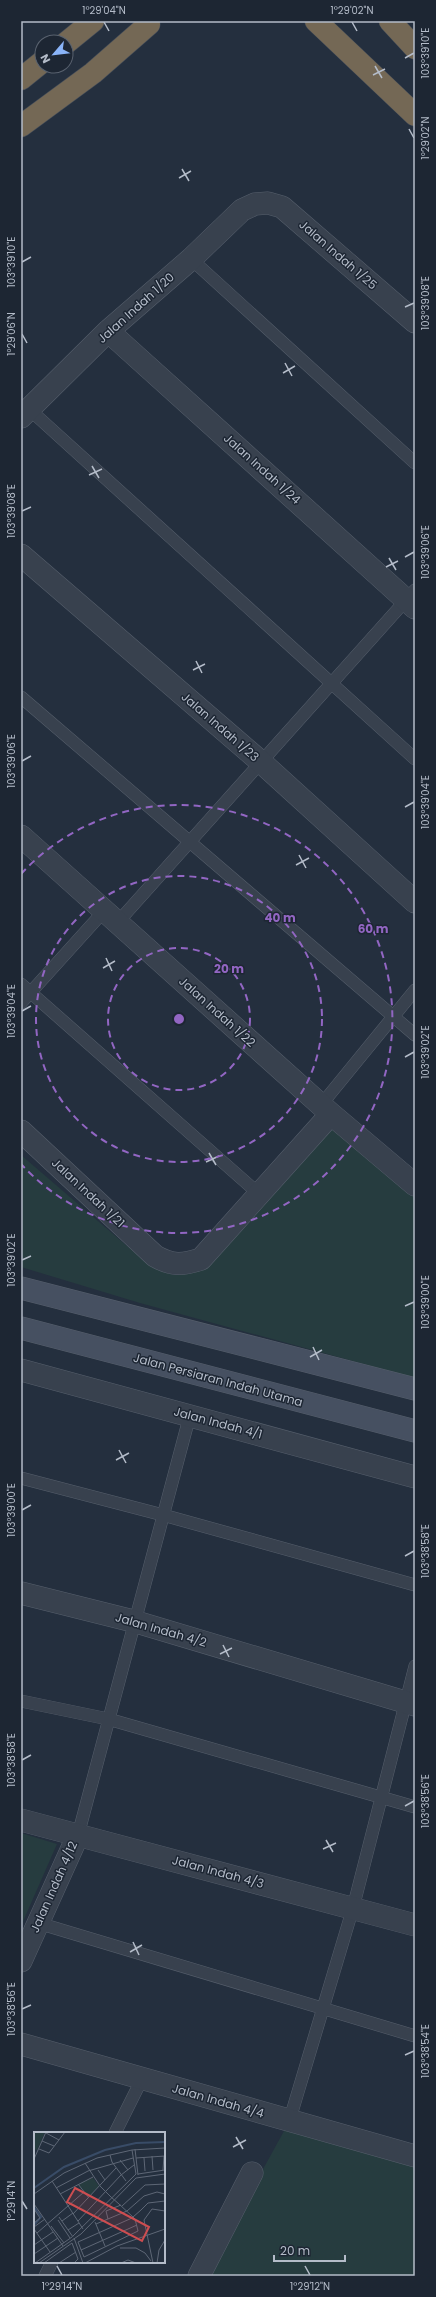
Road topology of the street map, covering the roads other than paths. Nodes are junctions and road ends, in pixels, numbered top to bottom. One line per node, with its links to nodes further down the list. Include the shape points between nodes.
1 (93, 21): 5 (highway)
2 (316, 21): 9 (highway)
3 (390, 21): 6 (highway)
4 (149, 24): 10 (highway, via 93,73)
5 (74, 36)
6 (415, 48)
7 (34, 68): 8 (highway)
8 (21, 79)
9 (415, 115)
10 (21, 126)
11 (255, 204): 12 (street, Jalan Indah 1/20, via 242,210); 13 (street, Jalan Indah 1/25, via 268,203 282,208)
12 (191, 259): 14 (street, Jalan Indah 1/20); 16 (lane)
13 (415, 322)
14 (108, 331): 15 (street, Jalan Indah 1/20); 18 (street, Jalan Indah 1/24)
15 (25, 413): 19 (lane)
16 (415, 463)
17 (21, 555): 22 (street, Jalan Indah 1/23)
18 (412, 599): 19 (lane)
19 (331, 683): 21 (lane); 22 (lane)
20 (21, 697): 24 (lane)
21 (415, 759)
22 (261, 762): 24 (lane); 25 (street, Jalan Indah 1/23)
23 (21, 836): 26 (street, Jalan Indah 1/22)
24 (190, 842): 26 (lane); 31 (lane)
25 (415, 902)
26 (111, 916): 29 (lane); 33 (street, Jalan Indah 1/22)
27 (21, 984): 29 (lane)
28 (415, 990): 31 (lane)
29 (31, 992): 30 (lane); 36 (lane)
30 (21, 1003)
31 (394, 1016): 32 (lane); 33 (lane)
32 (415, 1035)
33 (326, 1110): 35 (street, Jalan Indah 1/22); 36 (street, Jalan Indah 1/21)
34 (21, 1131): 36 (street, Jalan Indah 1/21, via 155,1256 167,1263 183,1265 201,1259)
35 (415, 1185)
36 (259, 1194)
37 (21, 1288): 40 (main road)
38 (21, 1328): 42 (main road, Jalan Persiaran Indah Utama)
39 (21, 1370): 41 (street, Jalan Indah 4/1)
40 (415, 1388)
41 (190, 1415): 43 (street, Jalan Indah 4/1); 45 (lane)
42 (415, 1431)
43 (415, 1477)
44 (21, 1478): 45 (lane)
45 (163, 1515): 46 (lane); 48 (lane)
46 (415, 1585)
47 (21, 1593): 48 (street, Jalan Indah 4/2)
48 (134, 1622): 51 (street, Jalan Indah 4/2); 52 (lane)
49 (415, 1666): 51 (lane)
50 (21, 1701): 52 (lane)
51 (410, 1704): 53 (lane)
52 (108, 1719): 53 (lane); 56 (lane)
53 (380, 1796): 54 (lane); 57 (lane)
54 (415, 1807)
55 (21, 1820): 56 (street, Jalan Indah 4/3)
56 (78, 1835): 57 (street, Jalan Indah 4/3); 58 (street, Jalan Indah 4/12)
57 (353, 1908): 59 (street, Jalan Indah 4/3); 61 (lane)
58 (38, 1923): 60 (street, Jalan Indah 4/12); 61 (lane)
59 (415, 1925)
60 (21, 1961)
61 (323, 2007): 62 (lane); 65 (lane)
62 (415, 2036)
63 (21, 2044): 64 (street, Jalan Indah 4/4)
64 (142, 2079): 65 (street, Jalan Indah 4/4); 66 (lane)
65 (289, 2122): 67 (street, Jalan Indah 4/4)
66 (116, 2132)
67 (415, 2156)
68 (252, 2173): 71 (street)
69 (52, 2263): 70 (lane)
70 (45, 2276)
71 (199, 2276)

